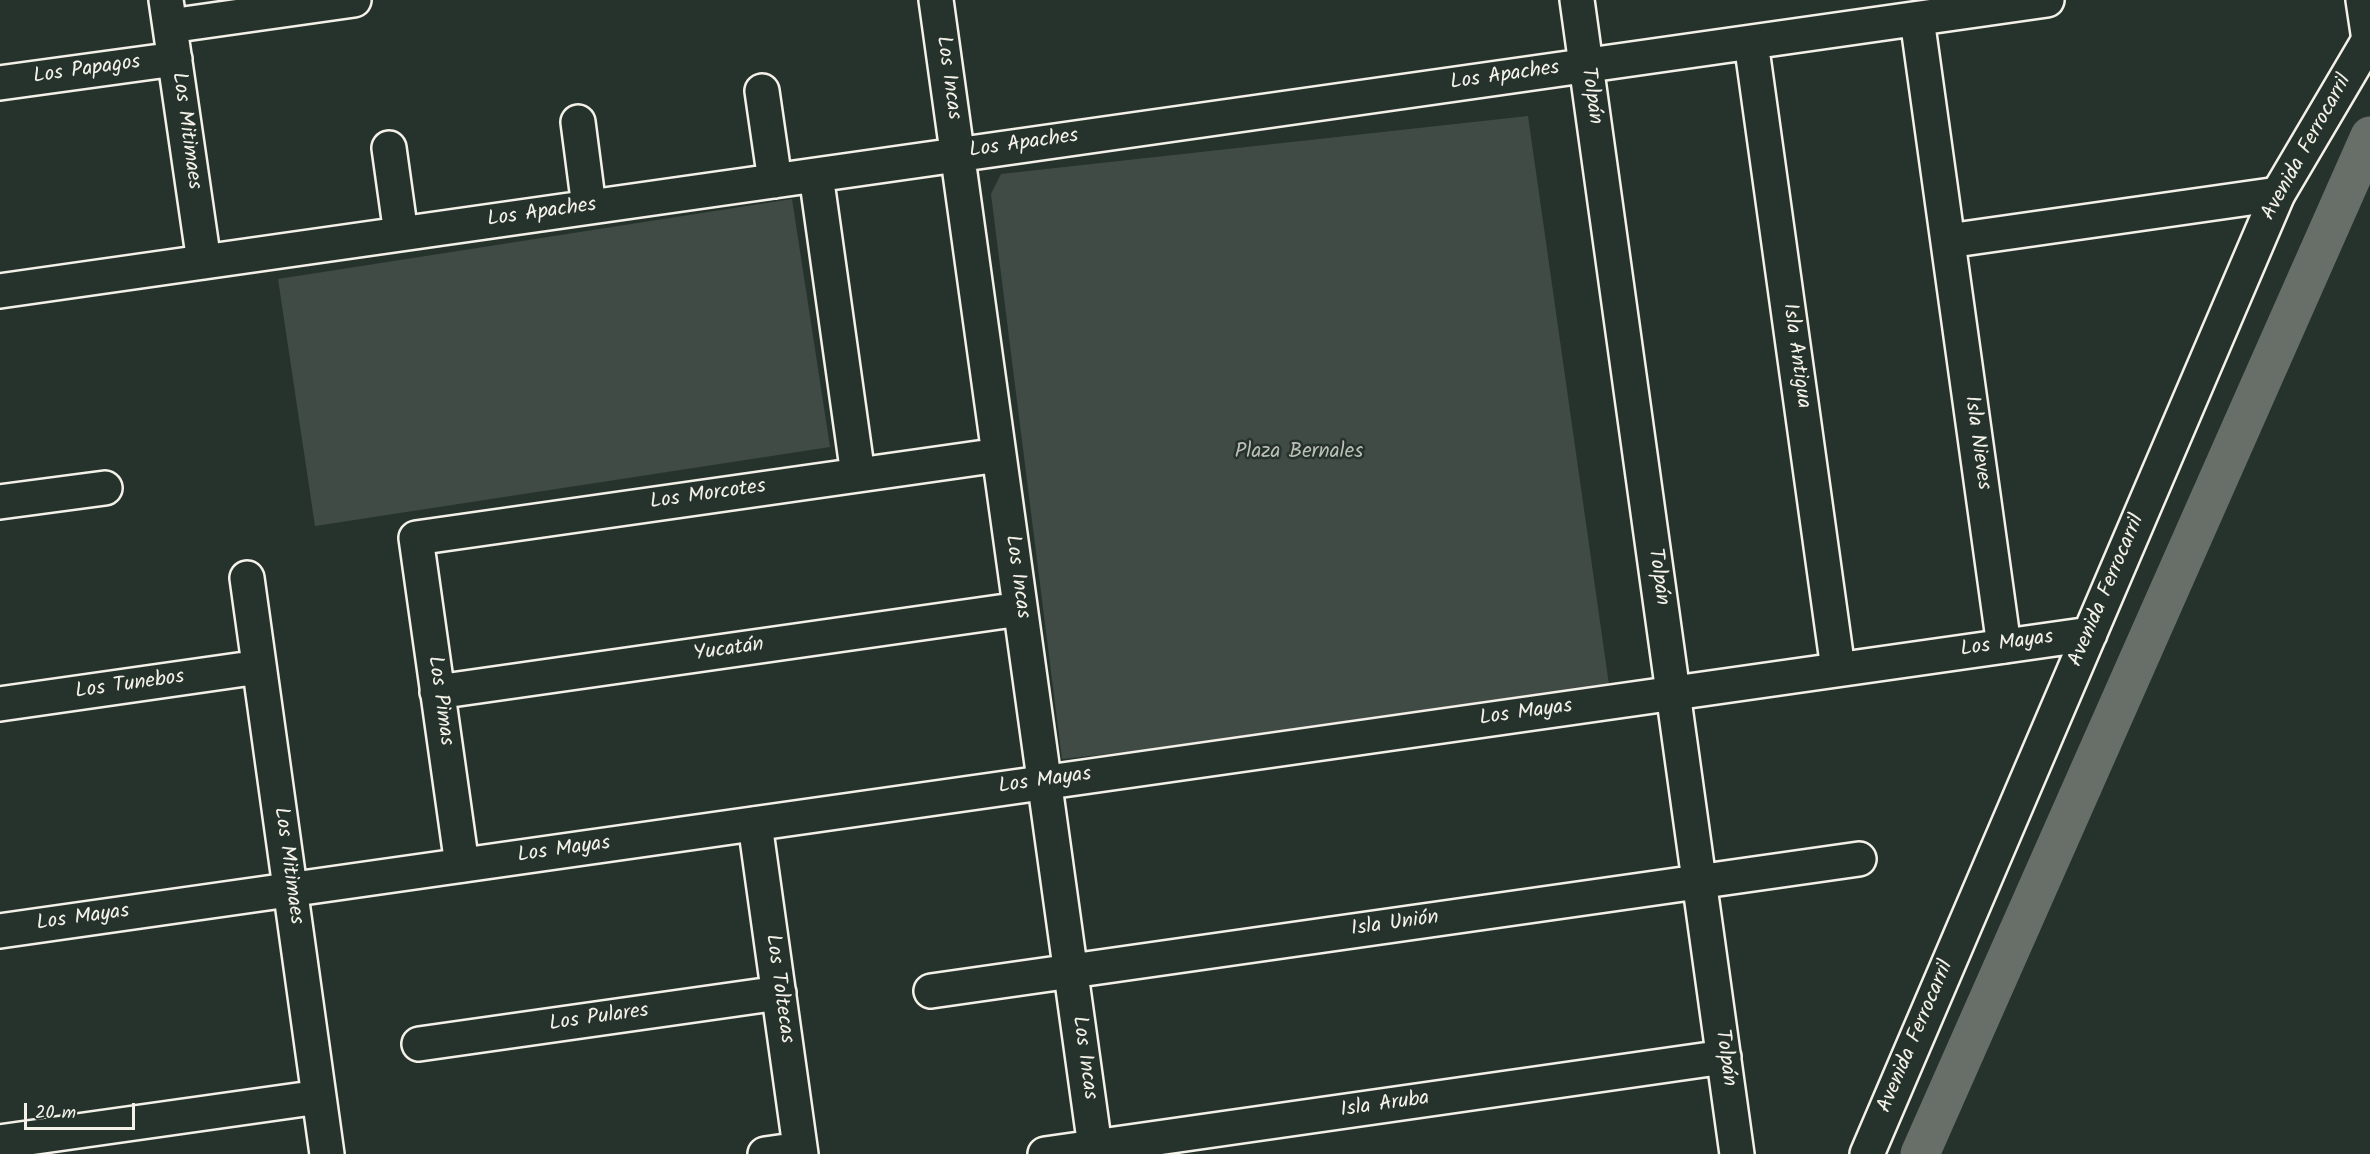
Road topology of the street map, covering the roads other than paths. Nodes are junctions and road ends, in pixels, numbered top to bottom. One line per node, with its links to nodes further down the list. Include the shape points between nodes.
1 (354, 0): 6 (street)
2 (936, 0): 16 (street, Los Incas)
3 (1577, 0): 11 (street, Tolpán)
4 (2047, 0): 7 (street, Los Apaches)
5 (2363, 0): 8 (street)
6 (168, 13): 10 (street, Los Mitimaes)
7 (1917, 19): 9 (street, Los Apaches); 22 (street, Isla Nieves)
8 (2370, 39): 19 (street, Avenida Ferrocarril)
9 (1751, 42): 11 (street, Los Apaches); 35 (street, Isla Antigua)
10 (175, 58): 12 (street, Los Papagos); 23 (street, Los Mitimaes)
11 (1586, 65): 16 (street, Los Apaches); 37 (street, Tolpán)
12 (0, 83)
13 (762, 91): 18 (street)
14 (578, 122): 20 (street)
15 (389, 148): 21 (street)
16 (957, 155): 17 (street, Los Apaches); 25 (street, Los Incas)
17 (816, 175): 18 (street, Los Apaches); 26 (street)
18 (775, 181): 20 (street, Los Apaches)
19 (2278, 194): 22 (street); 32 (street, Avenida Ferrocarril)
20 (590, 207): 21 (street, Los Apaches)
21 (401, 234): 23 (street, Los Apaches)
22 (1948, 241): 33 (street, Isla Nieves)
23 (204, 262): 24 (street, Los Apaches)
24 (0, 291)
25 (999, 455): 26 (street, Los Morcotes); 31 (street, Los Incas)
26 (858, 475): 29 (street, Los Morcotes)
27 (105, 488): 28 (street)
28 (0, 502)
29 (416, 538): 36 (street, Los Pimas)
30 (247, 578): 34 (street, Los Mitimaes)
31 (1020, 609): 36 (street, Yucatán); 39 (street, Los Incas)
32 (2090, 634): 33 (street, Los Mayas); 59 (street, Avenida Ferrocarril)
33 (2004, 646): 35 (street, Los Mayas)
34 (259, 668): 38 (street, Los Tunebos); 44 (street, Los Mitimaes)
35 (1838, 669): 37 (street, Los Mayas)
36 (437, 692): 42 (street, Los Pimas)
37 (1673, 693): 39 (street, Los Mayas); 43 (street, Tolpán)
38 (0, 704)
39 (1045, 782): 40 (street, Los Mayas); 46 (street, Los Incas)
40 (755, 824): 42 (street, Los Mayas); 48 (street, Los Toltecas)
41 (1859, 859): 43 (street, Isla Unión)
42 (462, 865): 44 (street, Los Mayas)
43 (1700, 882): 46 (street, Isla Unión); 50 (street, Tolpán)
44 (290, 890): 45 (street, Los Mayas); 51 (street, Los Mitimaes)
45 (0, 931)
46 (1071, 971): 47 (street, Isla Unión); 53 (street, Los Incas)
47 (931, 991)
48 (778, 993): 49 (street, Los Pulares); 54 (street, Los Toltecas)
49 (419, 1044)
50 (1724, 1057): 53 (street, Isla Aruba); 58 (street, Tolpán)
51 (319, 1097): 52 (street); 55 (street, Los Mitimaes)
52 (0, 1142)
53 (1096, 1150): 57 (street, Isla Aruba)
54 (800, 1151): 56 (street)
55 (327, 1154)
56 (765, 1154)
57 (1045, 1154)
58 (1737, 1154)
59 (1867, 1154)

